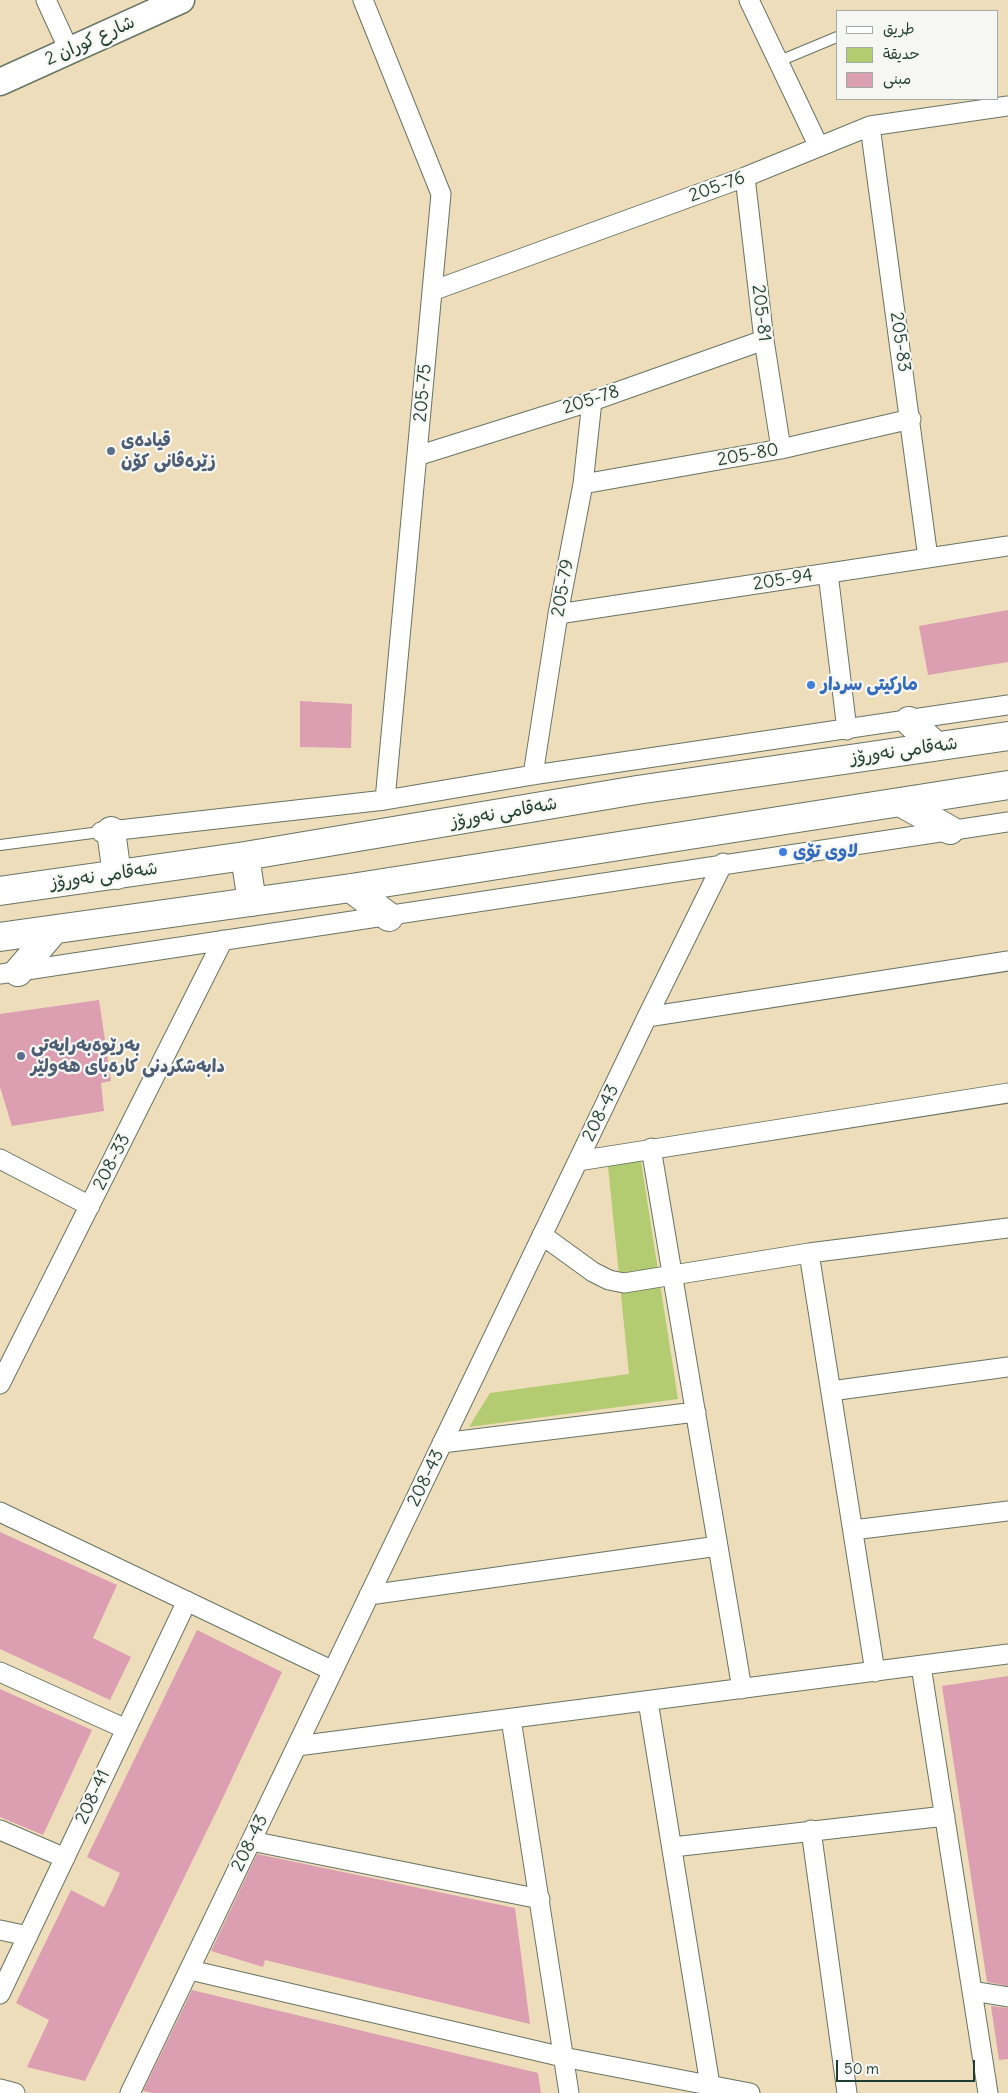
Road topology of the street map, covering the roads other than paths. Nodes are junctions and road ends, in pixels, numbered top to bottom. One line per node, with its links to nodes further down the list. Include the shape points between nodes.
1 (46, 0): 6 (street)
2 (181, 0): 6 (street, شارع كوران 2)
3 (362, 0): 13 (street, 205-75, via 441,194)
4 (749, 0): 7 (street)
5 (836, 37): 7 (lane)
6 (69, 50): 8 (street, شارع كوران 2)
7 (777, 62): 11 (street)
8 (0, 82)
9 (1008, 106): 10 (street, 205-76)
10 (870, 126): 11 (street, 205-76); 16 (street, 205-83)
11 (819, 146): 12 (street, 205-76)
12 (745, 177): 13 (street, 205-76); 14 (street, 205-81)
13 (432, 291): 18 (street, 205-75)
14 (764, 340): 15 (street, 205-78); 17 (street, 205-81)
15 (592, 401): 18 (street, 205-78); 19 (street, 205-79)
16 (911, 419): 17 (street, 205-80); 21 (street, 205-83)
17 (781, 449): 19 (street, 205-80)
18 (417, 456): 31 (street, 205-75)
19 (583, 484): 23 (street, 205-79)
20 (1008, 546): 21 (street, 205-94)
21 (928, 558): 22 (street, 205-94)
22 (828, 573): 23 (street, 205-94); 26 (street)
23 (558, 614): 29 (street, 205-79)
24 (1008, 705): 25 (street)
25 (909, 720): 26 (street); 28 (main road)
26 (847, 730): 29 (street)
27 (1008, 736): 28 (main road, شەقامی نەورۆز)
28 (936, 746): 37 (main road, شەقامی نەورۆز, via 637,790)
29 (533, 775): 31 (street)
30 (1008, 785): 32 (main road)
31 (385, 800): 35 (street)
32 (900, 802): 34 (main road); 40 (main road)
33 (1008, 822): 34 (street)
34 (950, 830): 38 (street)
35 (105, 832): 36 (lane); 39 (main road)
36 (0, 844)
37 (245, 856): 39 (main road, شەقامی نەورۆز); 42 (main road)
38 (723, 863): 43 (street); 49 (street, 208-43)
39 (117, 875): 41 (main road, شەقامی نەورۆز)
40 (350, 888): 42 (main road); 43 (main road)
41 (0, 891)
42 (252, 902): 44 (main road)
43 (389, 917): 46 (street)
44 (54, 930): 45 (main road); 48 (main road)
45 (0, 937)
46 (223, 940): 48 (street); 54 (street, 208-33)
47 (1008, 960): 49 (street)
48 (9, 973)
49 (647, 1016): 53 (street, 208-43)
50 (1008, 1093): 51 (street)
51 (651, 1148): 53 (street); 58 (street)
52 (0, 1159): 54 (street)
53 (578, 1161): 56 (street, 208-43)
54 (90, 1206): 60 (street, 208-33)
55 (1008, 1228): 57 (street)
56 (542, 1235): 58 (street, via 609,1280 624,1283); 63 (street, 208-43)
57 (809, 1253): 58 (street); 61 (street)
58 (671, 1276): 62 (street)
59 (1008, 1367): 61 (street)
60 (0, 1384)
61 (831, 1391): 66 (street)
62 (696, 1412): 63 (street); 67 (street)
63 (442, 1443): 68 (street, 208-43)
64 (0, 1512): 69 (street)
65 (1008, 1512): 66 (street)
66 (852, 1530): 74 (street)
67 (718, 1546): 68 (street); 75 (street)
68 (369, 1595): 72 (street, 208-43)
69 (187, 1601): 72 (street); 78 (street, 208-41)
70 (1008, 1654): 71 (street)
71 (921, 1666): 74 (street); 80 (street)
72 (333, 1671): 79 (street, 208-43)
73 (0, 1672): 78 (street)
74 (875, 1672): 75 (street)
75 (742, 1689): 76 (street)
76 (648, 1701): 77 (street); 84 (street)
77 (511, 1719): 79 (street); 86 (street)
78 (126, 1729): 85 (street, 208-41)
79 (297, 1746): 83 (street, 208-43)
80 (945, 1816): 82 (street); 90 (street)
81 (0, 1830): 85 (street)
82 (811, 1830): 84 (street); 100 (street)
83 (251, 1841): 86 (street); 89 (street, 208-43)
84 (673, 1847): 94 (street)
85 (65, 1858): 88 (street, 208-41)
86 (540, 1900): 93 (street)
87 (0, 1930): 88 (street)
88 (28, 1936): 91 (street, 208-41)
89 (190, 1970): 93 (street); 97 (street, 208-43)
90 (972, 1991): 92 (street); 101 (street)
91 (0, 1994)
92 (1008, 1997)
93 (563, 2057): 94 (street); 98 (street)
94 (710, 2085): 99 (street)
95 (0, 2089): 96 (street)
96 (15, 2093)
97 (130, 2093)
98 (569, 2093)
99 (750, 2093)
100 (847, 2093)
101 (988, 2093)

